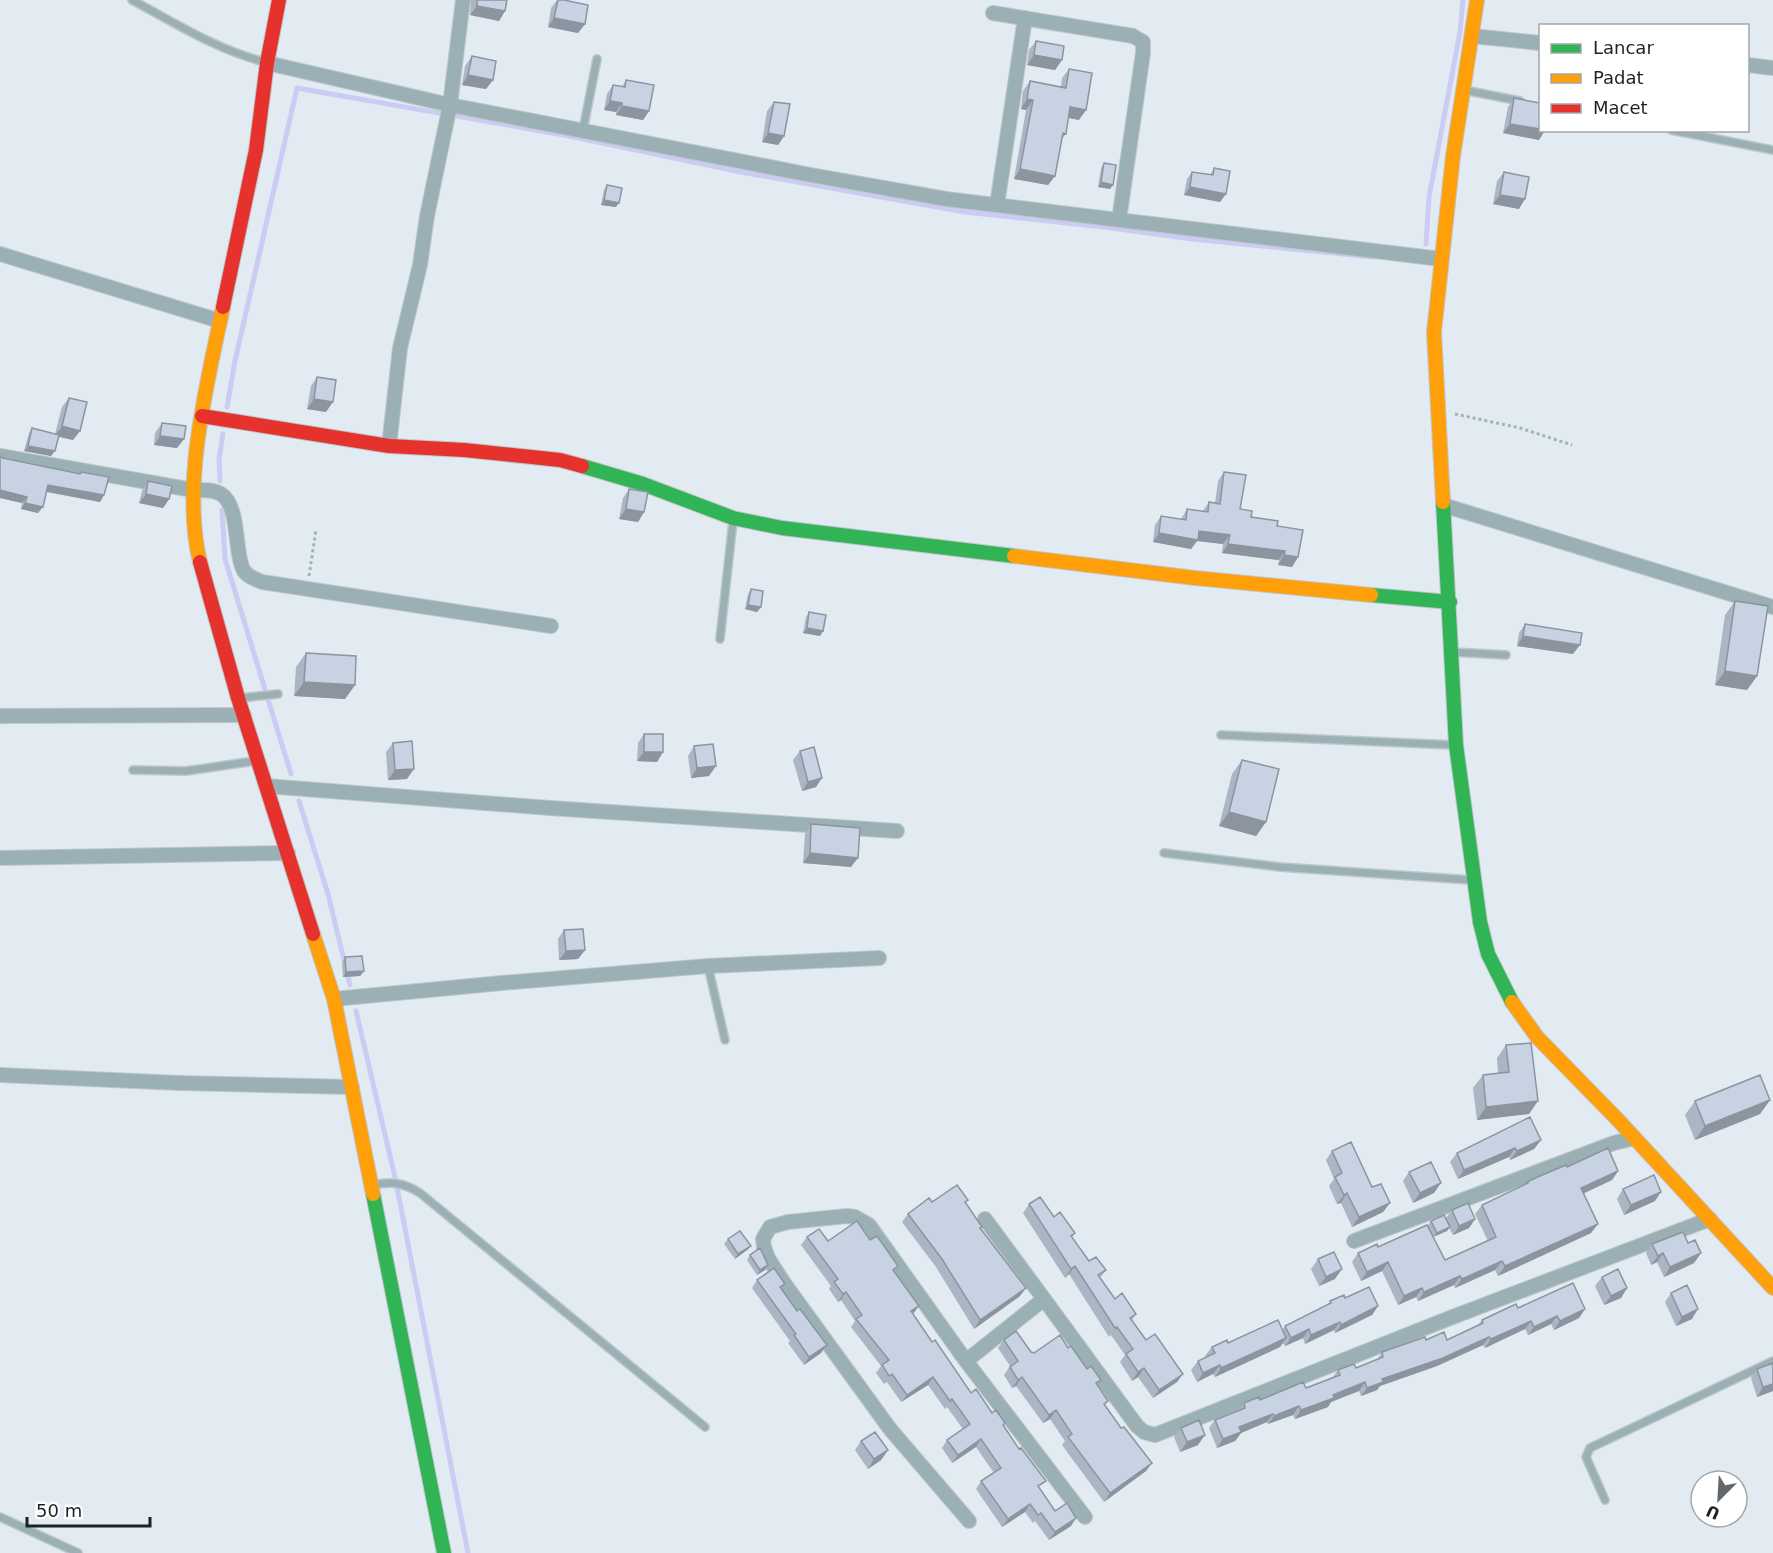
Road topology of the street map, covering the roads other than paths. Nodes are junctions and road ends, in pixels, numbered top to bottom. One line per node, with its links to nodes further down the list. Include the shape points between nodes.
1 (132, 0): 10 (lane, via 213,43)
2 (279, 0): 10 (street)
3 (463, 0): 15 (street)
4 (1477, 0): 7 (street)
5 (993, 13): 6 (street)
6 (1025, 18): 19 (street); 20 (street, via 1133,36 1143,42)
7 (1472, 36): 8 (street); 13 (street)
8 (1539, 43)
9 (597, 59): 16 (lane)
10 (267, 63): 15 (street); 23 (street, via 254,160)
11 (1749, 66): 12 (street)
12 (1773, 68)
13 (1463, 90): 14 (lane); 22 (street)
14 (1530, 103)
15 (450, 105): 16 (street); 25 (street, via 400,348)
16 (583, 130): 19 (street, via 822,177)
17 (1681, 132): 18 (lane)
18 (1773, 150)
19 (997, 205): 20 (street)
20 (1119, 220): 22 (street)
21 (0, 254): 23 (street)
22 (1441, 259): 28 (street, via 1434,332)
23 (220, 321): 24 (street)
24 (202, 416): 25 (street); 27 (street)
25 (389, 446): 29 (street, via 560,460 643,484)
26 (0, 456): 27 (street)
27 (193, 490): 32 (street, via 224,496 233,514 243,569 262,582); 37 (street, via 192,522 198,561)
28 (1443, 505): 30 (street); 31 (street)
29 (733, 518): 30 (street, via 853,538 1196,578); 33 (lane)
30 (1450, 602): 34 (street)
31 (1773, 607)
32 (551, 626)
33 (720, 639)
34 (1452, 652): 35 (lane); 41 (street)
35 (1506, 655)
36 (278, 694): 37 (lane)
37 (238, 698): 38 (street)
38 (244, 715): 39 (street); 42 (street)
39 (0, 716)
40 (1221, 735): 41 (lane)
41 (1456, 745): 49 (street)
42 (258, 761): 43 (lane, via 186,771); 44 (street)
43 (133, 770)
44 (266, 786): 45 (street); 46 (street)
45 (897, 831)
46 (288, 853): 48 (street); 52 (street)
47 (1164, 853): 49 (lane, via 1280,867)
48 (0, 858)
49 (1474, 880): 56 (street, via 1486,948 1515,1006 1537,1036)
50 (879, 958): 51 (street)
51 (708, 966): 52 (street); 53 (lane)
52 (334, 999): 55 (street)
53 (725, 1040)
54 (0, 1075): 55 (street)
55 (352, 1087): 59 (street)
56 (1618, 1120): 57 (street); 58 (street)
57 (1634, 1138): 58 (street); 61 (street)
58 (1614, 1143): 62 (street)
59 (371, 1186): 67 (lane, via 406,1184 428,1199); 73 (street)
60 (986, 1219): 64 (street)
61 (1710, 1219): 63 (street); 64 (street, via 1155,1435 1137,1426)
62 (1354, 1241)
63 (1773, 1288)
64 (1044, 1299): 65 (street)
65 (966, 1361): 69 (street); 71 (street, via 862,1220 847,1216 788,1222 766,1232 764,1247 784,1283 890,1429)
66 (1773, 1361): 68 (lane, via 1590,1449 1586,1457)
67 (705, 1427)
68 (1605, 1500)
69 (1085, 1516)
70 (0, 1517): 72 (lane)
71 (969, 1521)
72 (78, 1553)
73 (444, 1553)

